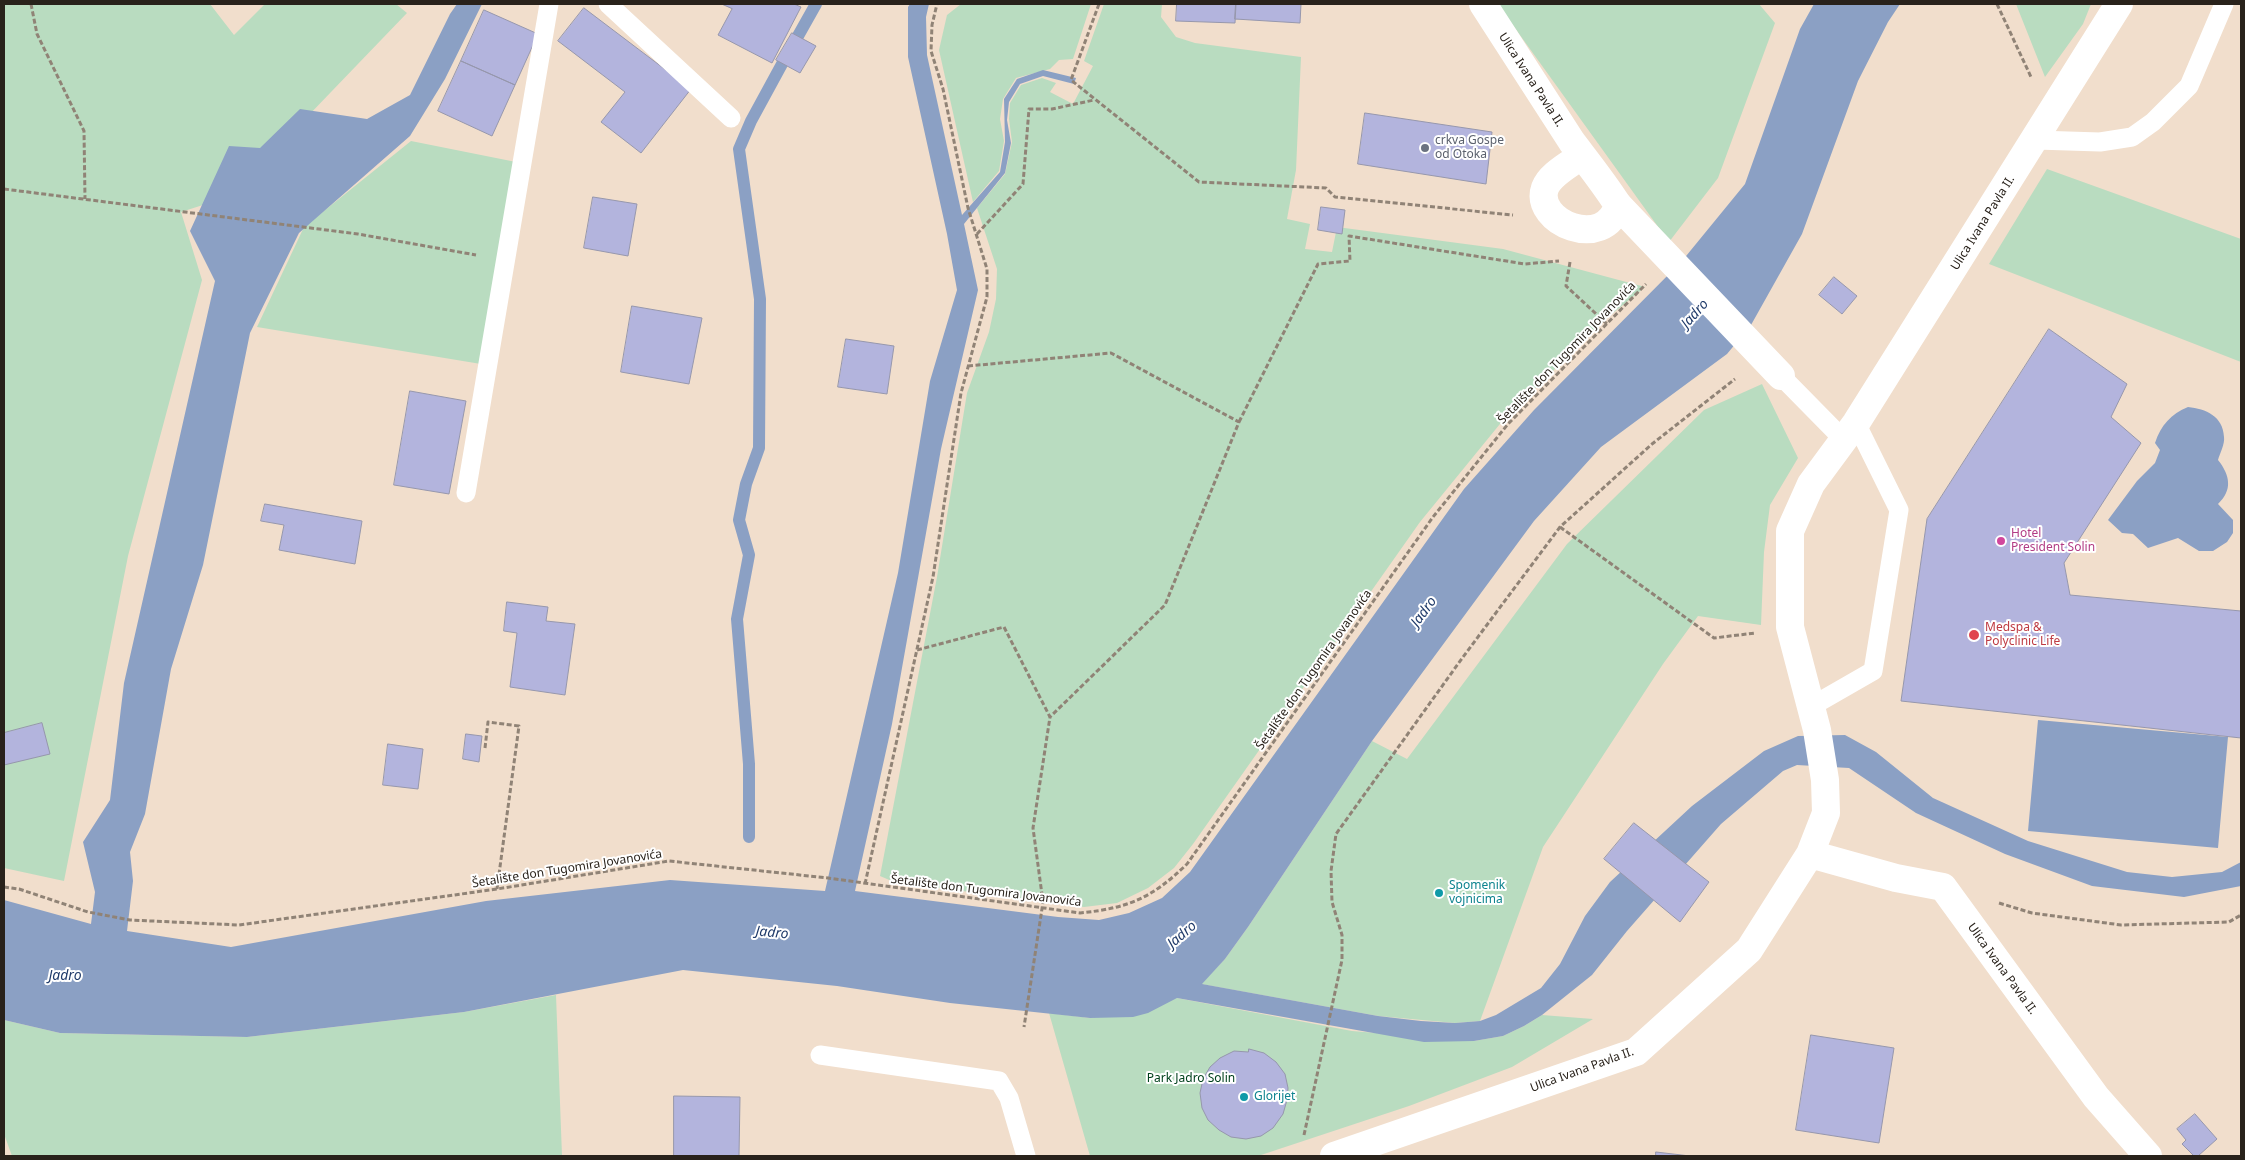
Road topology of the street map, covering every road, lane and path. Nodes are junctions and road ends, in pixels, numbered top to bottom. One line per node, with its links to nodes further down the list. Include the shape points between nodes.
1 (31, 4): 16 (path, via 37,34 84,131)
2 (549, 4): 22 (lane)
3 (608, 4): 12 (lane)
4 (937, 4): 19 (path, via 931,50)
5 (1098, 4): 10 (path, via 1071,80)
6 (1483, 4): 14 (street, Ulica Ivana Pavla II.)
7 (1997, 4): 11 (path)
8 (2119, 4): 11 (street, Ulica Ivana Pavla II.)
9 (2224, 4): 13 (lane, via 2189,86 2153,122 2132,137 2100,142)
10 (1095, 100): 18 (path, via 1199,182 1326,188 1335,197); 19 (path, via 1029,109 1023,184)
11 (2050, 115): 13 (street, Ulica Ivana Pavla II.)
12 (731, 118)
13 (2036, 140): 28 (street, Ulica Ivana Pavla II.)
14 (1582, 155): 17 (street, Ulica Ivana Pavla II.); 17 (street, via 1550,179 1545,189 1545,198 1557,220 1576,228 1602,227 1615,217)
15 (4, 190): 16 (path)
16 (85, 199): 22 (path, via 358,234)
17 (1618, 205): 23 (street, Ulica Ivana Pavla II.)
18 (1519, 216)
19 (977, 234): 26 (path, via 987,269 987,297)
20 (1570, 259): 21 (path); 24 (path, via 1566,286); 27 (path, via 1525,264 1349,236 1350,261 1318,264)
21 (1577, 259)
22 (504, 260): 29 (lane)
23 (1672, 262): 24 (path, Šetalište don Tugomira Jovanovića); 25 (street, Ulica Ivana Pavla II.)
24 (1608, 324): 41 (path, Šetalište don Tugomira Jovanovića, via 1508,424 1450,494 1187,864 1168,883 1145,898 1112,910 1080,914)
25 (1763, 358): 28 (lane, Ulica Ivana Pavla II.); 30 (path, via 1652,444)
26 (968, 366): 27 (path, via 1111,353); 32 (path)
27 (1240, 422): 33 (path, via 1165,605)
28 (1849, 431): 31 (street, Ulica Ivana Pavla II., via 1811,484 1790,531); 34 (lane, via 1899,510 1873,671)
29 (466, 493)
30 (1560, 527): 31 (path, via 1714,638); 45 (path, via 1336,834 1330,871 1332,902 1342,935 1342,960)
31 (1790, 627): 34 (street, Ulica Ivana Pavla II.)
32 (917, 650): 33 (path, via 1004,628); 37 (path)
33 (1050, 717): 41 (path, via 1033,828)
34 (1814, 718): 36 (street, Ulica Ivana Pavla II., via 1825,780 1826,813)
35 (485, 748): 39 (path, via 488,722 519,726)
36 (1810, 854): 47 (street, Ulica Ivana Pavla II., via 1749,950 1636,1052); 48 (street, Ulica Ivana Pavla II., via 1896,878 1943,887 2096,1097)
37 (866, 884): 39 (path, Šetalište don Tugomira Jovanovića, via 669,861); 41 (path, Šetalište don Tugomira Jovanovića)
38 (4, 887): 39 (path, Šetalište don Tugomira Jovanovića, via 88,912 130,920 239,925)
39 (497, 889)
40 (1996, 903): 42 (path, via 2032,913 2121,925 2229,922)
41 (1042, 907): 43 (path)
42 (2241, 915)
43 (1024, 1027)
44 (820, 1055): 46 (lane, via 999,1081 1009,1098)
45 (1303, 1139)
46 (1026, 1156)
47 (1334, 1156)
48 (2148, 1156)

